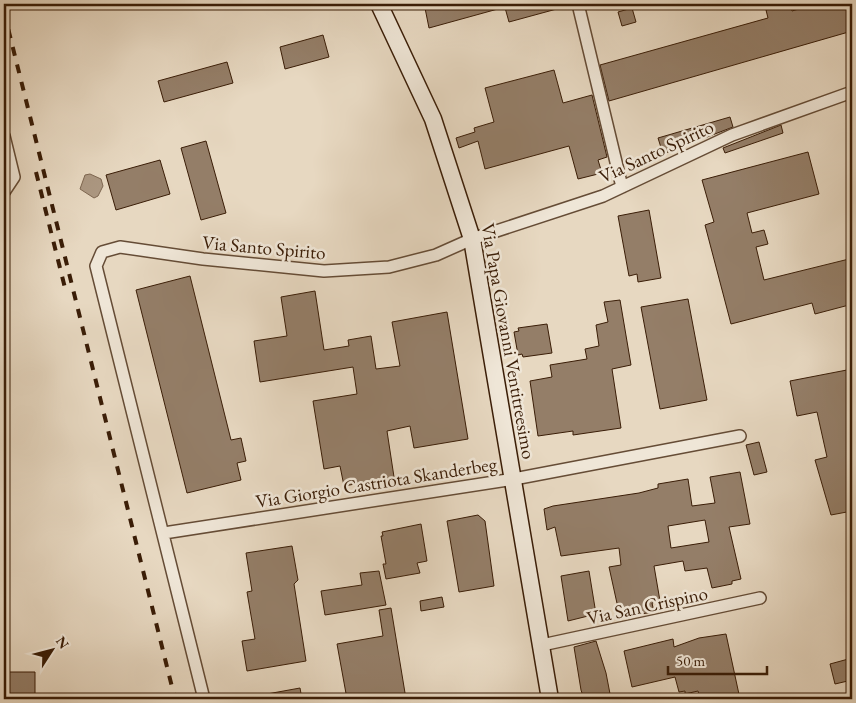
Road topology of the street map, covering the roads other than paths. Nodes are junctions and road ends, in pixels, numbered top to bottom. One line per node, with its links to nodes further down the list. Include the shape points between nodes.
1 (379, 4): 7 (street, Via Papa Giovanni Ventitreesimo, via 433,119)
2 (578, 4): 5 (street)
3 (852, 92): 5 (street, Via Santo Spirito, via 732,135)
4 (4, 136): 6 (street, via 14,177)
5 (622, 187): 7 (street, Via Santo Spirito)
6 (4, 192)
7 (472, 239): 9 (street, Via Papa Giovanni Ventitreesimo); 10 (street, Via Santo Spirito, via 436,255 389,267 324,271 203,260 120,247 102,252 96,266)
8 (740, 436): 9 (street, Via Giorgio Castriota Skanderbeg)
9 (514, 479): 10 (street, Via Giorgio Castriota Skanderbeg); 12 (street, Via Papa Giovanni Ventitreesimo)
10 (164, 533): 13 (street, Via Santo Spirito)
11 (760, 598): 12 (street, Via San Crispino)
12 (542, 645): 14 (street, Via Papa Giovanni Ventitreesimo)
13 (204, 699)
14 (550, 699)

